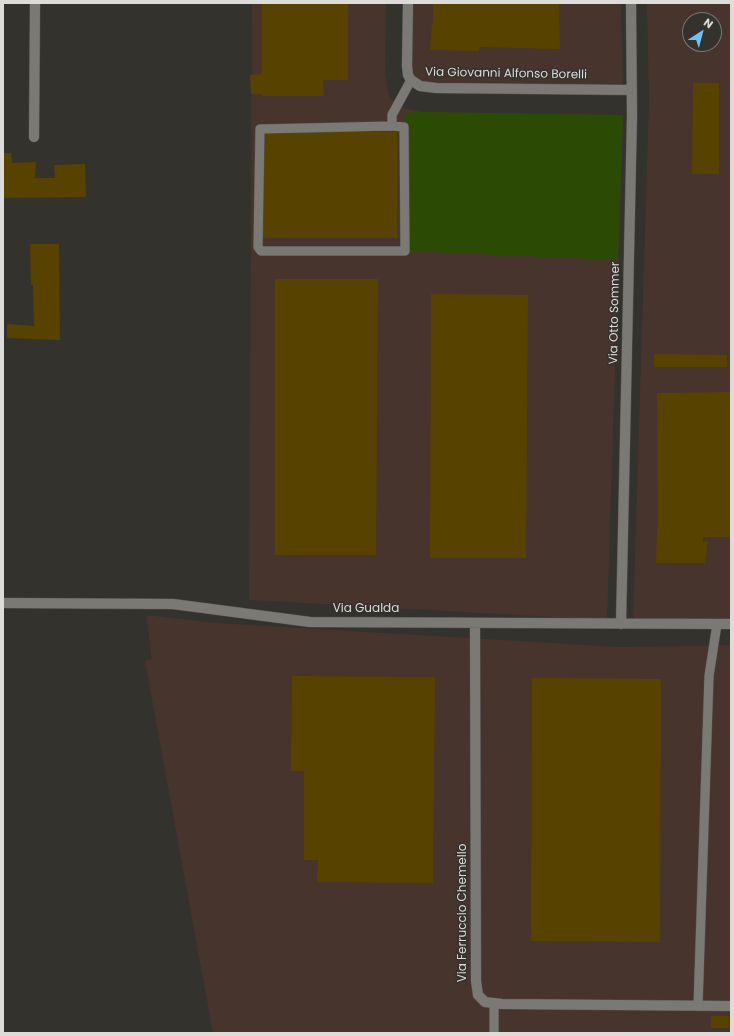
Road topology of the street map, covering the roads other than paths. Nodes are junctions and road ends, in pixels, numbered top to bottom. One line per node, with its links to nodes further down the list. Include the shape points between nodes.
1 (36, 3): 7 (street)
2 (408, 3): 4 (street, Via Giovanni Alfonso Borelli, via 407,66)
3 (631, 3): 5 (street, Via Otto Sommer)
4 (411, 80): 5 (street, Via Giovanni Alfonso Borelli, via 420,86 436,88); 6 (lane, via 392,115)
5 (632, 90): 10 (street, Via Otto Sommer)
6 (392, 126): 6 (lane, via 260,128 258,247 262,251 405,251 404,127)
7 (34, 137)
8 (3, 603): 9 (street, Via Gualda, via 173,604 310,622)
9 (475, 623): 10 (street, Via Gualda); 13 (street, Via Ferruccio Chemello, via 476,981 478,995 485,1002)
10 (621, 624): 11 (street, Via Gualda)
11 (717, 624): 12 (street, Via Gualda); 14 (lane, via 709,676)
12 (731, 624)
13 (494, 1003): 14 (street, Via Ferruccio Chemello); 16 (lane)
14 (698, 1006): 15 (street, Via Ferruccio Chemello)
15 (731, 1006)
16 (494, 1033)

